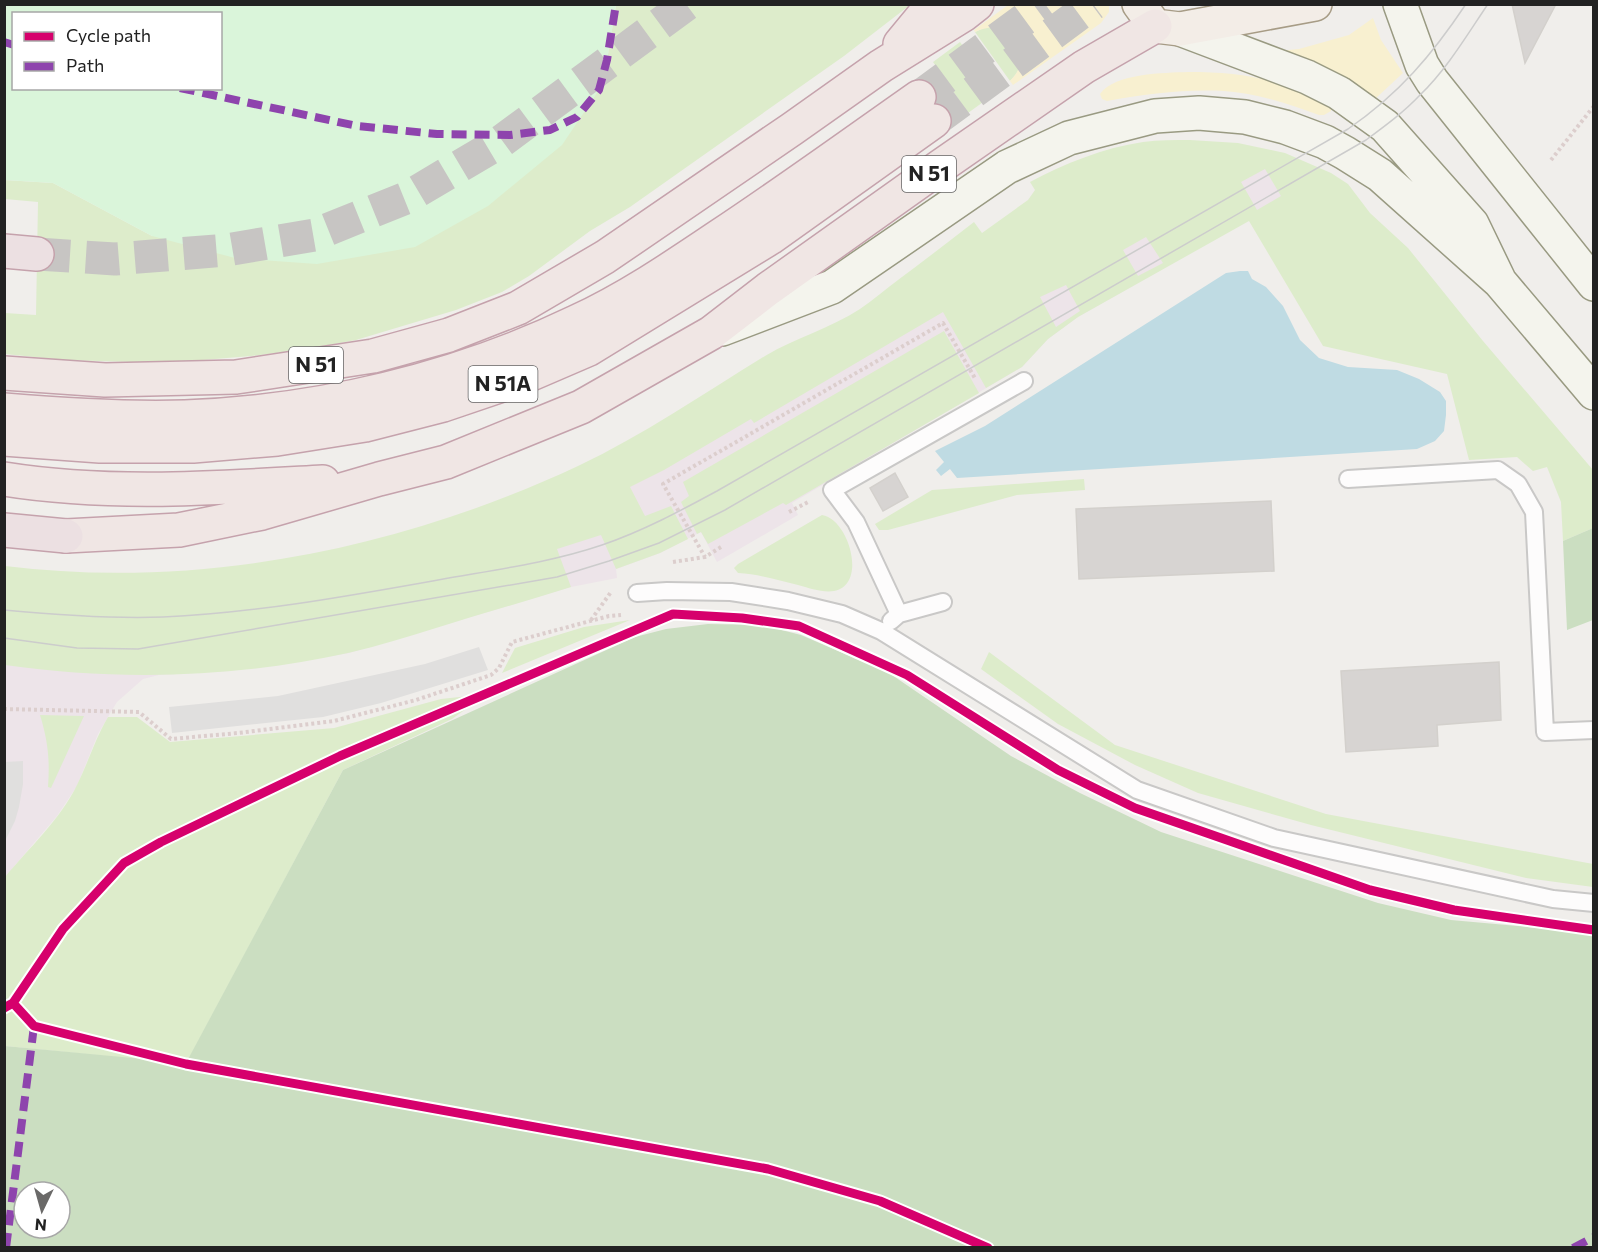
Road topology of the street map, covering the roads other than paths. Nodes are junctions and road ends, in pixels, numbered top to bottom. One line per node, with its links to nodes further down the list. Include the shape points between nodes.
1 (933, 4): 6 (highway, N 51)
2 (977, 4): 6 (highway, N 51)
3 (1315, 4): 5 (main road, N 51)
4 (1400, 4): 10 (main road, via 1432,81 1574,249)
5 (1158, 20): 9 (main road, via 1307,77 1339,93 1385,126 1472,224); 11 (highway, N 51, via 970,146)
6 (881, 66): 12 (highway, N 51, via 605,257 518,308 449,335 373,356 237,377 105,380)
7 (4, 251): 8 (highway)
8 (37, 254)
9 (1500, 282): 11 (main road, via 1380,175 1325,142 1245,117 1166,115 1069,138 1007,167 832,287); 14 (main road)
10 (1593, 284)
11 (711, 333): 18 (highway, N 51, via 581,407 446,462)
12 (4, 374)
13 (1024, 381): 23 (lane, via 832,490 856,522)
14 (1593, 393)
15 (4, 410): 16 (highway, N 51A, via 84,417 173,417 275,410 358,396 507,353 578,322 661,275 927,109 770,238 590,349 517,380 365,425 277,439 193,446 100,446)
16 (4, 439)
17 (4, 479): 18 (highway, N 51, via 149,490)
18 (379, 479): 20 (highway, N 51, via 262,513 179,530 66,536)
19 (1348, 479): 25 (lane, via 1498,470 1518,484 1534,512 1545,732)
20 (4, 530)
21 (637, 593): 24 (lane, via 731,592 842,614)
22 (943, 602): 23 (lane)
23 (899, 614): 24 (lane)
24 (881, 631): 26 (lane, via 1137,790 1274,838 1553,898)
25 (1593, 730)
26 (1593, 903)

